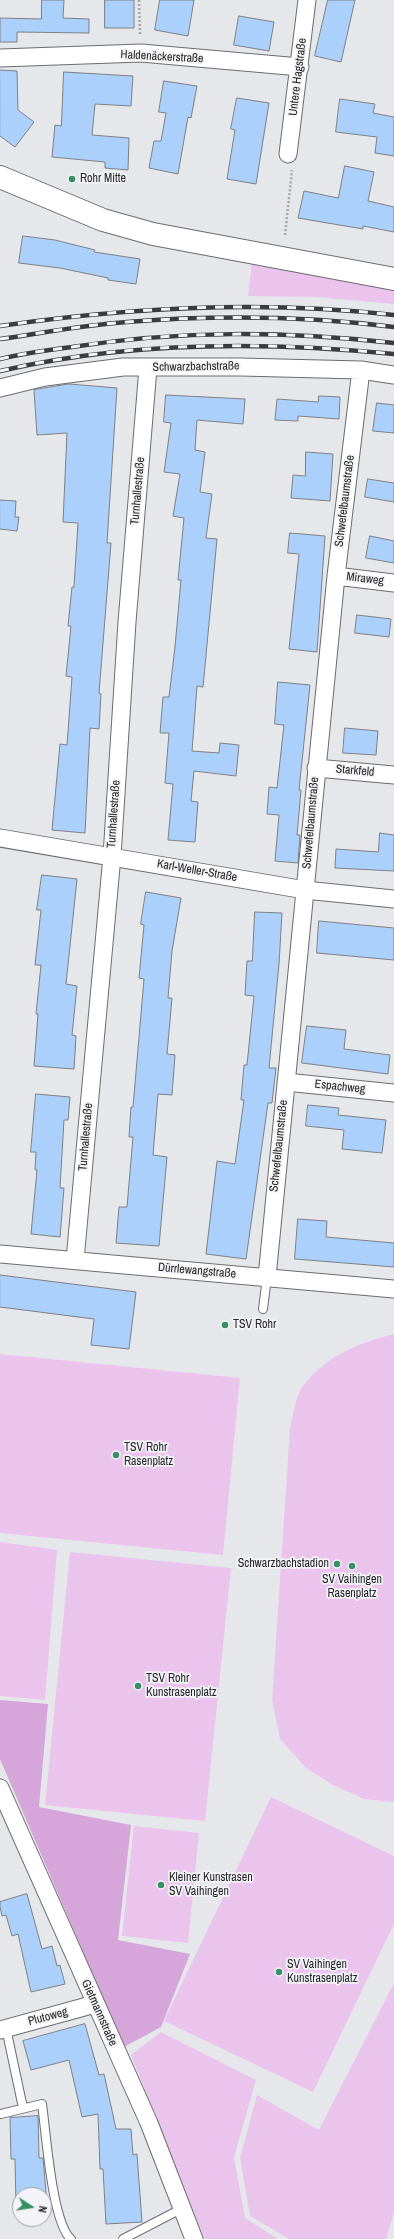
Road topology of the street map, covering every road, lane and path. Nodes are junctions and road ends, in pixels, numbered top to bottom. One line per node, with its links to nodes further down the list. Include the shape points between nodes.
1 (139, 0): 3 (path)
2 (306, 0): 5 (street, Untere Hagstraße)
3 (141, 53): 4 (street, Haldenäckerstraße); 5 (street, Haldenäckerstraße)
4 (0, 58)
5 (300, 67): 6 (street, Untere Hagstraße)
6 (288, 154): 8 (path, via 292,171)
7 (0, 177): 9 (main road, via 103,220 153,234)
8 (285, 235)
9 (394, 279)
10 (148, 368): 11 (street, Schwarzbachstraße); 13 (street, Schwarzbachstraße, via 115,368 44,377); 19 (street, Turnhallestraße, via 127,622)
11 (361, 370): 12 (street, Schwarzbachstraße); 14 (street, Schwefelbaumstraße)
12 (394, 375)
13 (0, 388)
14 (336, 576): 15 (street, Miraweg); 16 (street, Schwefelbaumstraße)
15 (394, 583)
16 (316, 768): 17 (street, Starkfeld); 20 (street, Schwefelbaumstraße)
17 (394, 775)
18 (0, 838): 19 (street, Karl-Weller-Straße)
19 (112, 856): 20 (street, Karl-Weller-Straße); 25 (street, Turnhallestraße)
20 (305, 890): 21 (street, Karl-Weller-Straße); 22 (street, Schwefelbaumstraße)
21 (394, 898)
22 (286, 1082): 23 (street, Espachweg); 26 (street, Schwefelbaumstraße)
23 (394, 1093)
24 (0, 1254): 25 (street, Dürrlewangstraße)
25 (74, 1260): 26 (street, Dürrlewangstraße)
26 (267, 1277): 27 (street, Dürrlewangstraße); 28 (lane)
27 (394, 1289)
28 (263, 1309)
29 (0, 1788): 30 (street, Gietmannstraße)
30 (95, 2004): 31 (street, Plutoweg); 34 (street, Gietmannstraße, via 149,2123)
31 (3, 2029): 32 (lane)
32 (23, 2108): 33 (lane); 35 (lane, via 42,2104 57,2210 65,2234)
33 (1, 2114)
34 (183, 2208): 36 (lane); 37 (street, Gietmannstraße)
35 (71, 2239)
36 (123, 2239)
37 (194, 2239)

